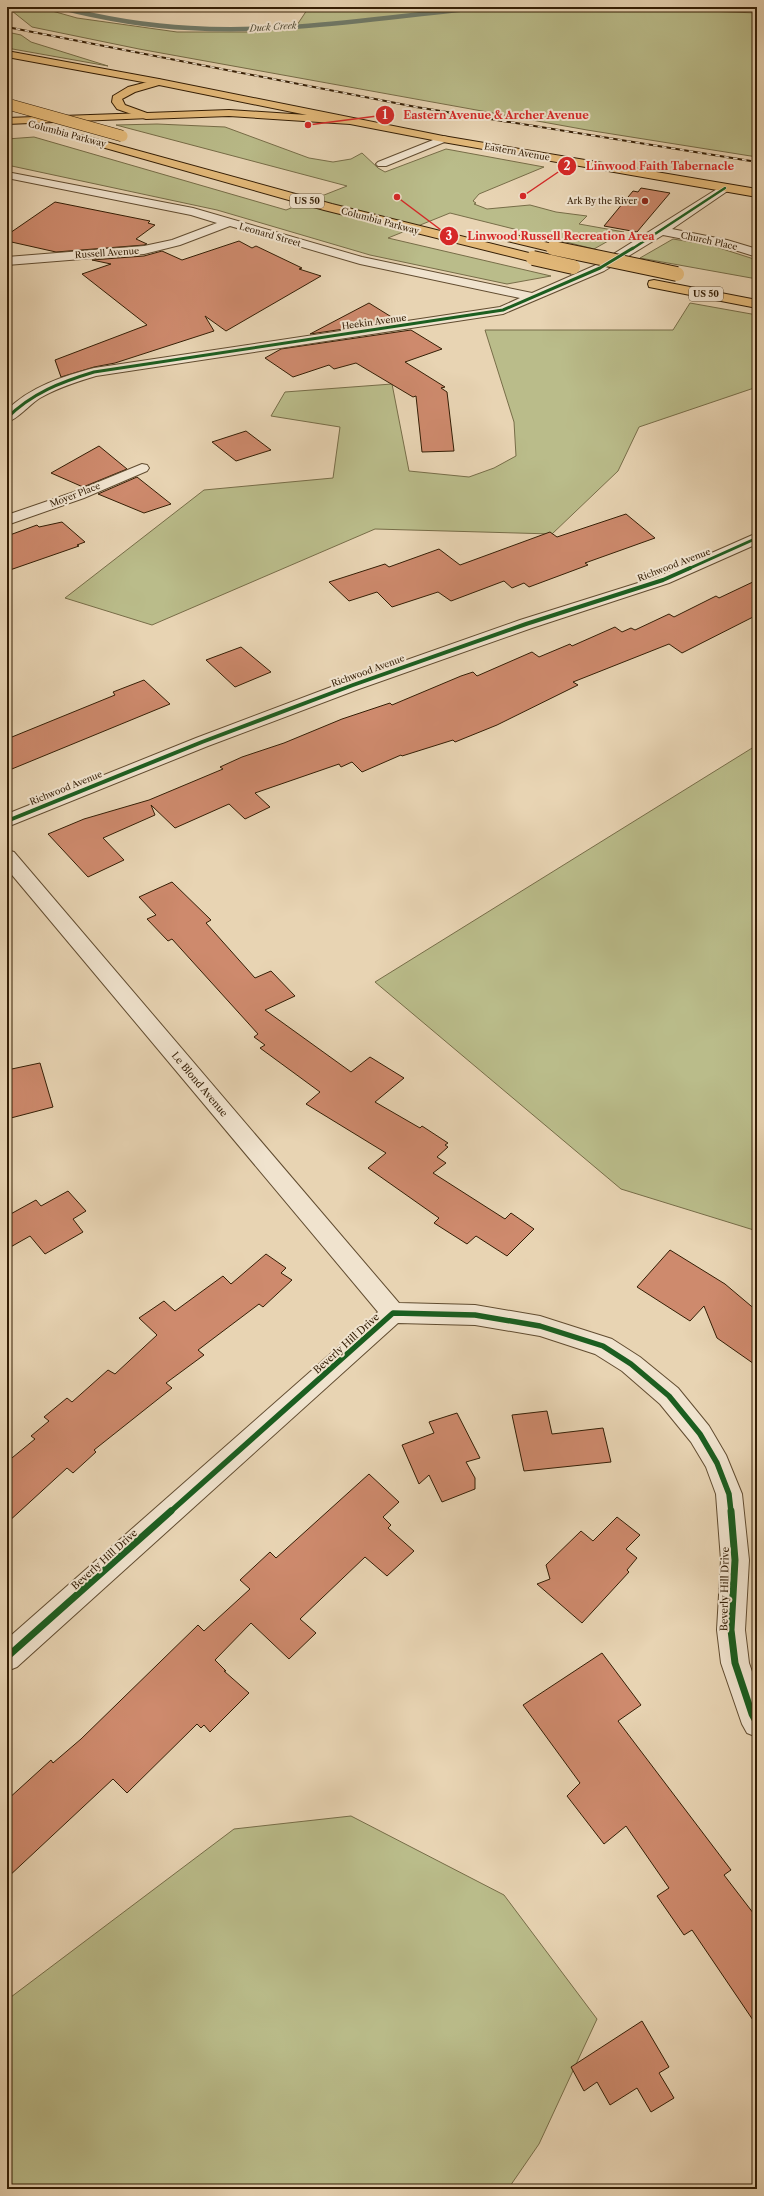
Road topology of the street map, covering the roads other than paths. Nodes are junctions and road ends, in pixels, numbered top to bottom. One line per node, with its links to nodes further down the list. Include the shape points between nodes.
1 (7, 54): 2 (main road)
2 (159, 82): 4 (main road, via 137,88 118,98 117,102 122,107); 7 (main road)
3 (9, 104): 11 (main road, Columbia Parkway, bridge)
4 (146, 116): 6 (main road); 7 (main road, via 229,113)
5 (7, 118): 8 (main road, Columbia Parkway)
6 (7, 121)
7 (347, 121): 10 (main road, Eastern Avenue)
8 (59, 132)
9 (77, 137): 21 (main road, Columbia Parkway / US 50, bridge, via 328,207)
10 (443, 139): 12 (street); 14 (main road, Eastern Avenue)
11 (137, 140)
12 (382, 164)
13 (7, 175): 16 (street, Leonard Street, via 193,212)
14 (725, 188): 15 (main road, Eastern Avenue); 17 (street, Heekin Avenue)
15 (757, 193)
16 (228, 223): 20 (street, Russell Avenue, via 145,250); 24 (street, Leonard Street, via 360,260)
17 (661, 231): 19 (street, Church Place, via 727,244); 24 (street, Heekin Avenue, via 600,268)
18 (501, 236): 22 (main road, US 50, bridge)
19 (757, 253)
20 (7, 261)
21 (609, 275)
22 (692, 276)
23 (639, 281): 25 (main road, US 50)
24 (533, 297): 26 (street, Heekin Avenue, via 503,310 480,315 94,372 47,388 28,399)
25 (757, 304)
26 (7, 418)
27 (142, 468): 28 (street, Moyer Place, via 79,495)
28 (7, 520)
29 (757, 538): 30 (street, Richwood Avenue)
30 (738, 548): 31 (street); 32 (street, Richwood Avenue, via 663,580 526,624 338,690)
31 (757, 548)
32 (7, 821)
33 (7, 856): 34 (street, Le Blond Avenue)
34 (393, 1313): 35 (street, Beverly Hill Drive); 36 (street, Beverly Hill Drive, via 475,1315 540,1326 603,1346 631,1364 669,1396 700,1434 717,1463 729,1494 735,1560 731,1630 735,1662)
35 (7, 1657)
36 (757, 1723)

